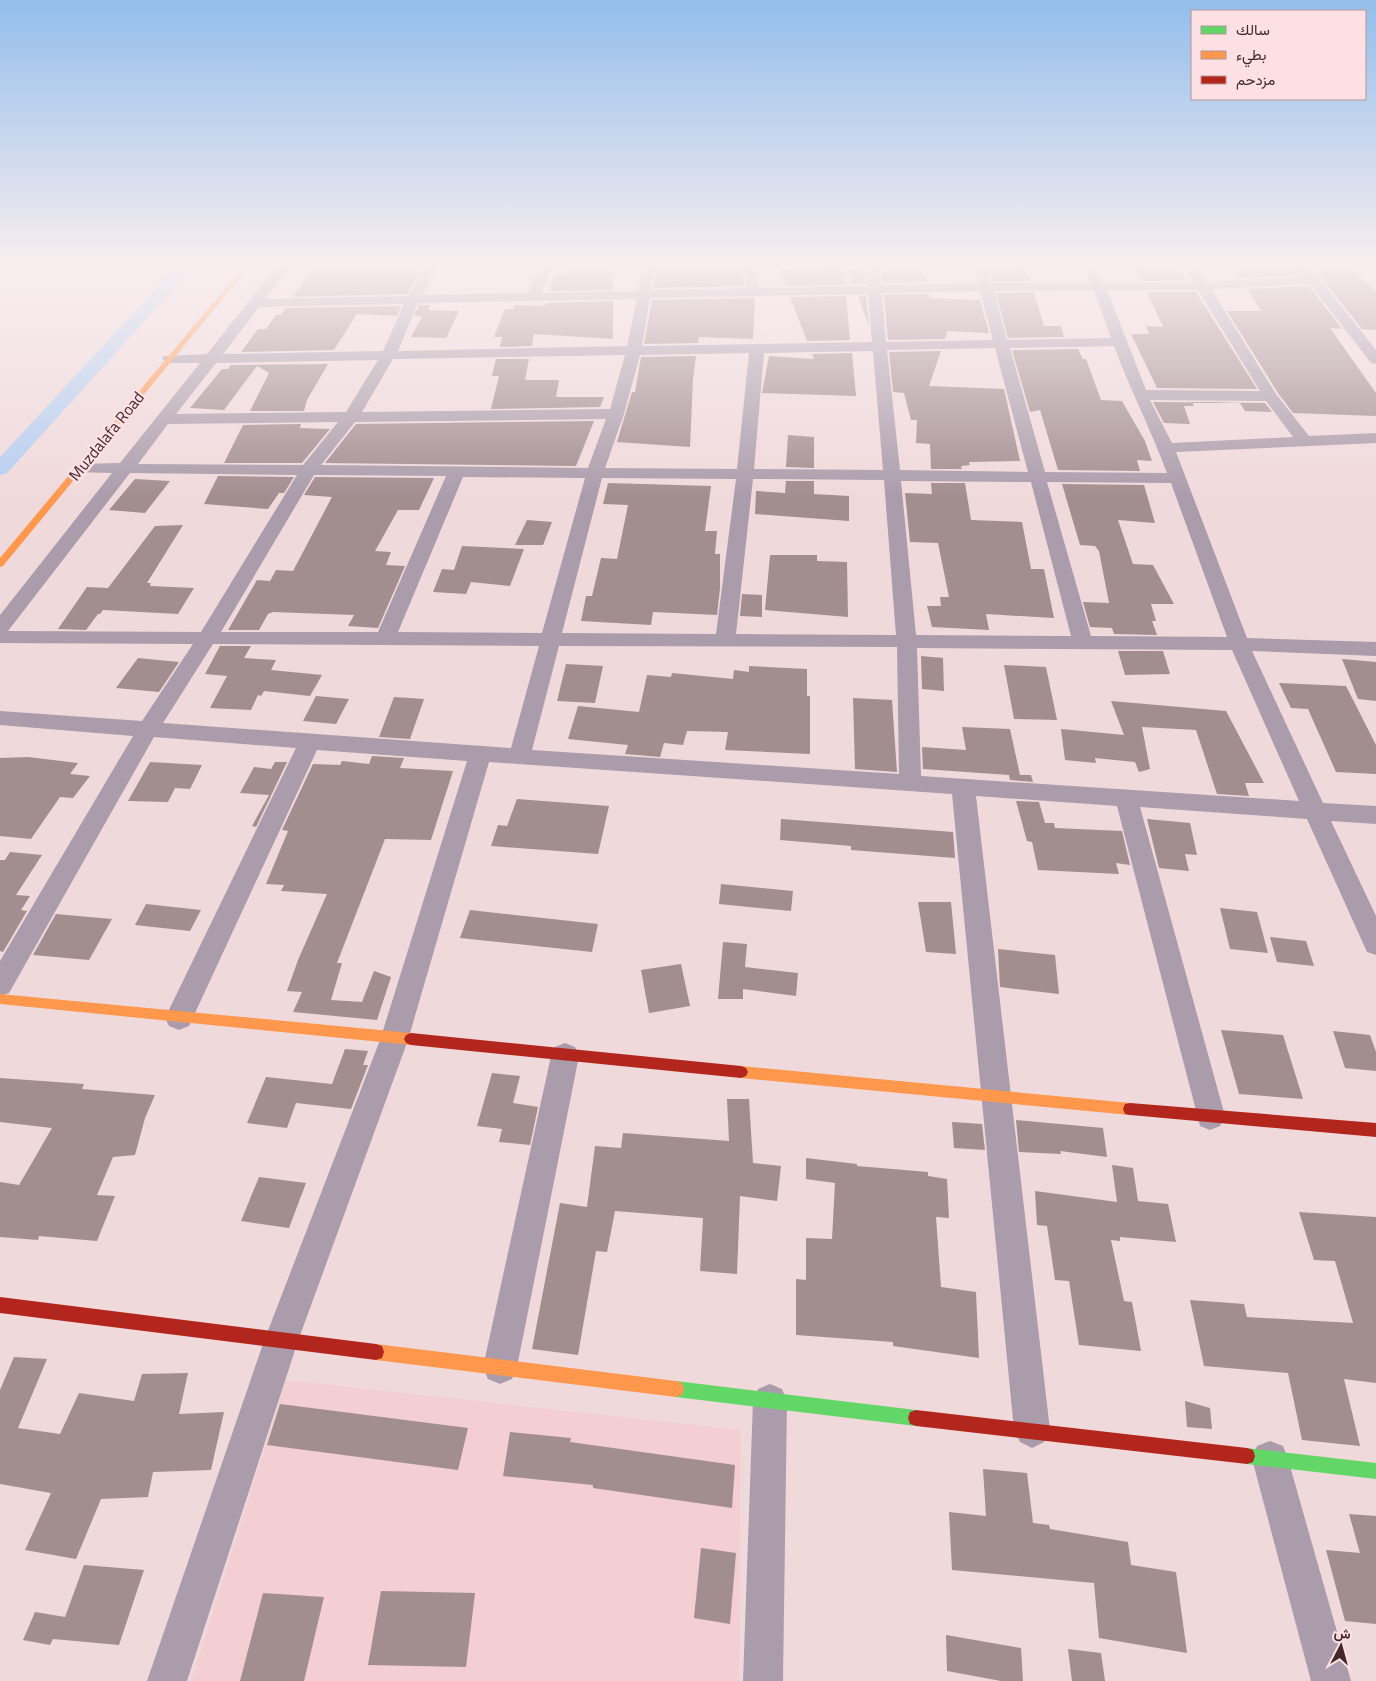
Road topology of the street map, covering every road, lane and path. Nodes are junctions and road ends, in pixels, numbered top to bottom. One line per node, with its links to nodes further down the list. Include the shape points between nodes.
1 (184, 340): 15 (street, Muzdalafa Road)
2 (225, 340): 14 (street)
3 (395, 340): 13 (street)
4 (636, 340): 12 (street)
5 (881, 340): 10 (street)
6 (1236, 340): 18 (street)
7 (1362, 340): 16 (street)
8 (1118, 342): 9 (street); 17 (street)
9 (1000, 343): 10 (street); 30 (street)
10 (882, 345): 11 (street); 32 (street)
11 (757, 349): 12 (street); 31 (street)
12 (634, 350): 13 (street); 19 (street)
13 (389, 354): 14 (street); 20 (street)
14 (212, 357): 15 (street); 21 (street)
15 (169, 359): 25 (street, Muzdalafa Road)
16 (1376, 360)
17 (1140, 395): 18 (street); 24 (street)
18 (1270, 396): 23 (street)
19 (616, 414): 20 (street); 29 (street)
20 (352, 415): 21 (street); 27 (street)
21 (166, 419): 26 (street)
22 (1376, 438): 23 (street)
23 (1304, 442): 24 (street)
24 (1166, 448): 33 (street)
25 (80, 468): 26 (street); 34 (street, Muzdalafa Road)
26 (127, 468): 27 (street); 35 (street)
27 (309, 469): 28 (street); 36 (street)
28 (457, 471): 29 (street); 37 (street)
29 (596, 472): 31 (street); 39 (street)
30 (1035, 474): 32 (street); 33 (street); 42 (street)
31 (745, 475): 32 (street); 40 (street)
32 (892, 475): 41 (street)
33 (1178, 478): 43 (street)
34 (0, 564)
35 (0, 628)
36 (208, 636): 37 (street); 38 (street); 46 (street)
37 (386, 637): 39 (street)
38 (0, 638)
39 (550, 638): 40 (street); 49 (street)
40 (724, 641): 41 (street)
41 (907, 641): 42 (street); 50 (street)
42 (1083, 643): 43 (street)
43 (1239, 644): 44 (street); 53 (street)
44 (1376, 649)
45 (0, 718): 46 (street)
46 (149, 727): 47 (street); 56 (street)
47 (311, 740): 48 (street); 58 (street)
48 (480, 754): 49 (street); 59 (street)
49 (520, 755): 50 (street)
50 (910, 784): 51 (street)
51 (963, 786): 52 (street); 61 (street)
52 (1126, 798): 53 (street); 62 (street)
53 (1317, 812): 54 (street); 55 (street)
54 (1376, 815)
55 (1376, 944)
56 (0, 985)
57 (0, 999): 58 (street)
58 (179, 1018): 59 (street)
59 (394, 1040): 60 (street); 65 (street)
60 (565, 1056): 61 (street); 66 (street)
61 (996, 1097): 62 (street); 68 (street)
62 (1210, 1116): 63 (street)
63 (1376, 1130)
64 (0, 1306): 65 (street)
65 (281, 1341): 66 (street); 71 (street)
66 (500, 1367): 67 (street)
67 (770, 1400): 68 (street); 72 (street)
68 (1032, 1430): 69 (street)
69 (1270, 1459): 70 (street); 73 (street)
70 (1376, 1472)
71 (167, 1681)
72 (763, 1681)
73 (1332, 1681)

